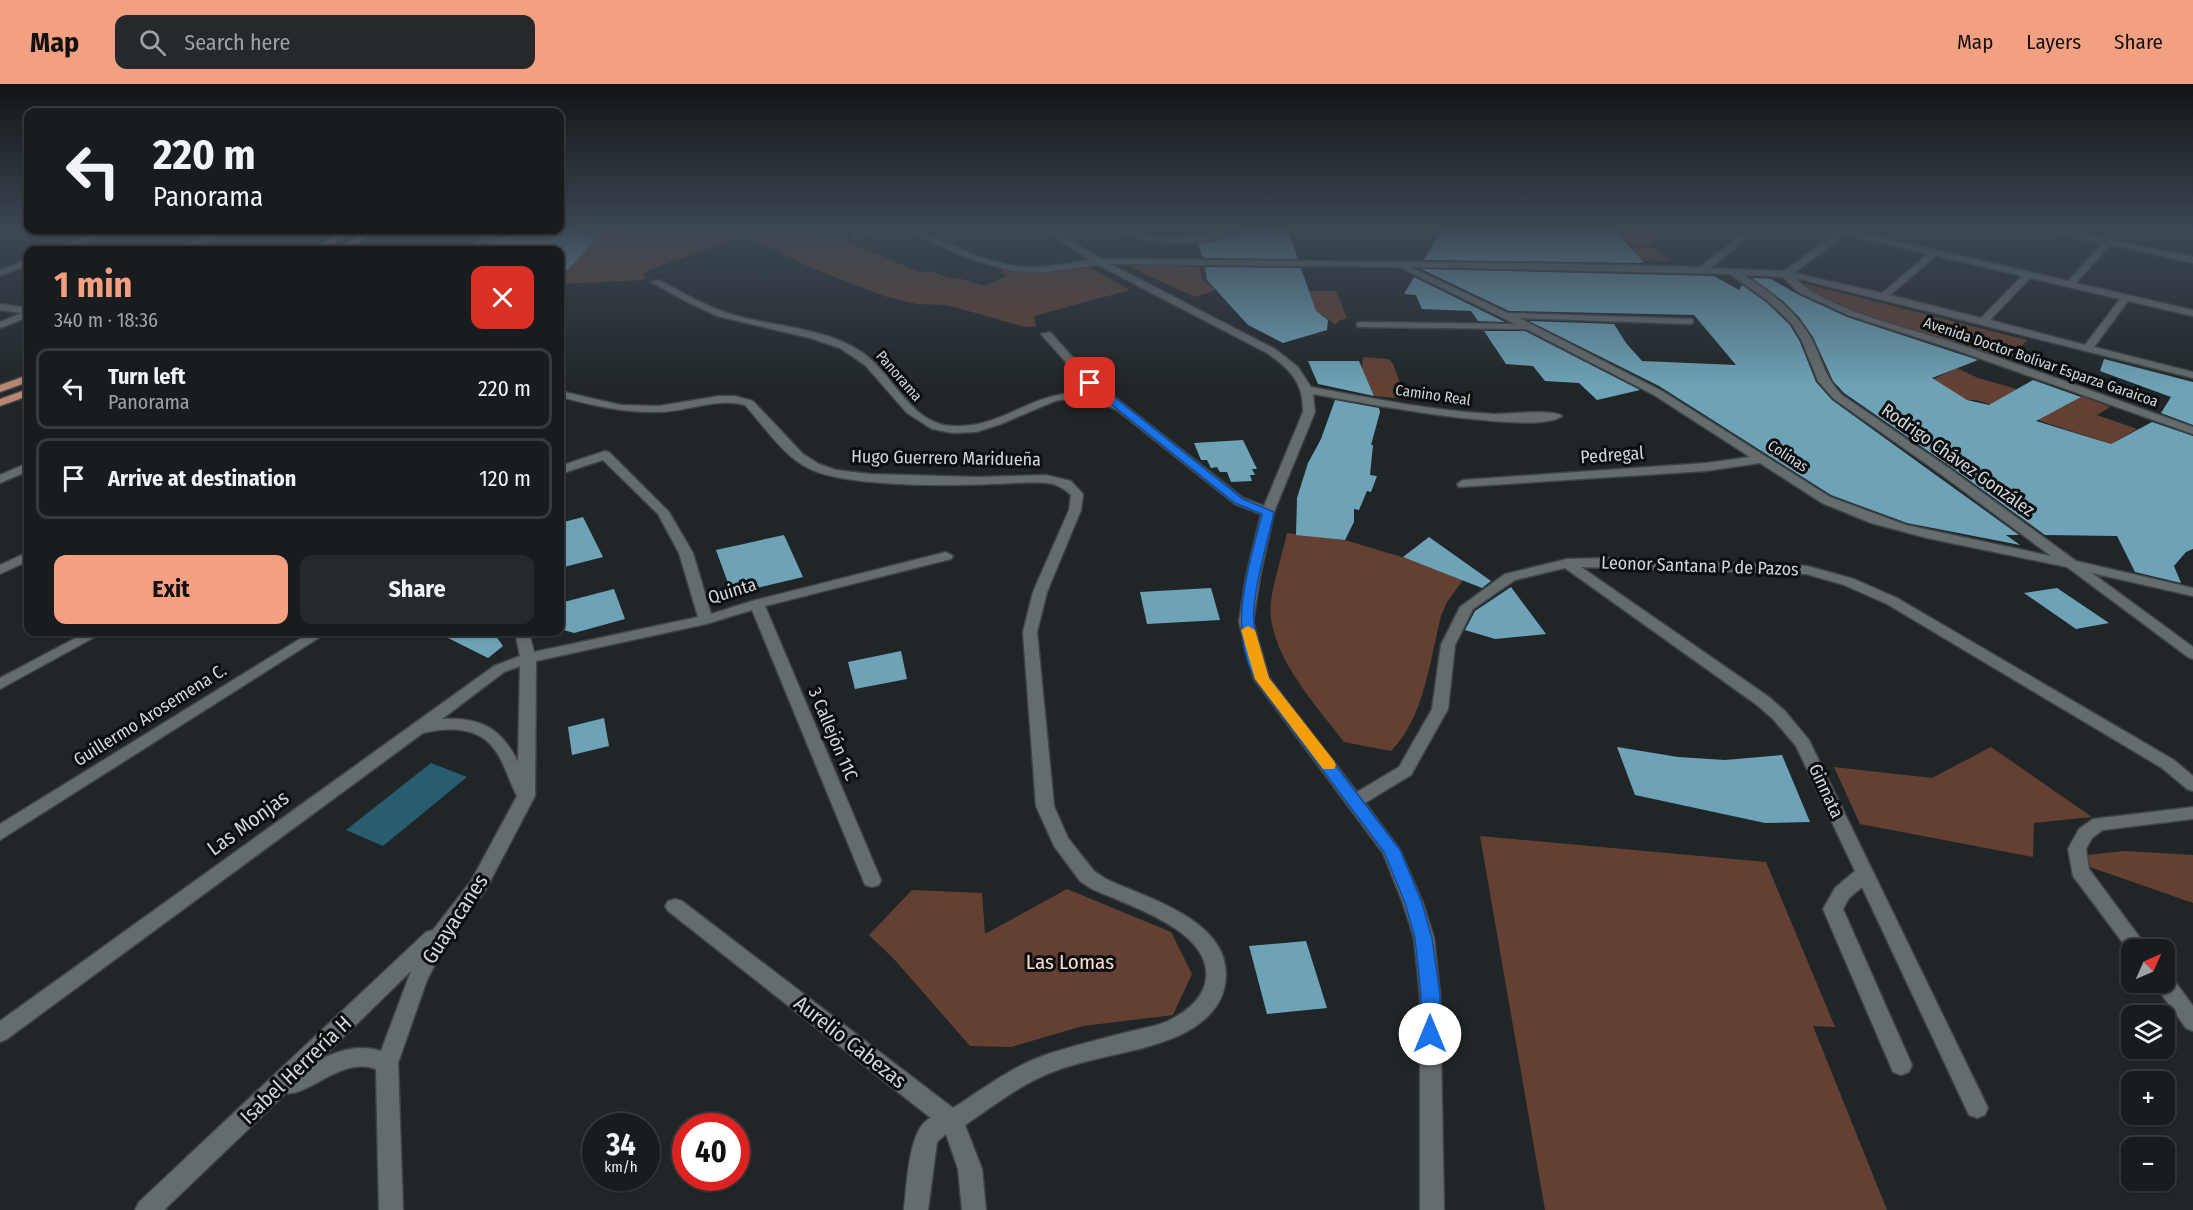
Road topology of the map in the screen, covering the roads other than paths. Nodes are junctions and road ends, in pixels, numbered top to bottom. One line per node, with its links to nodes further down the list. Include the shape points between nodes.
1 (657, 283): 32 (street, Panorama, via 707,309 840,344 866,358 915,417 941,429 975,428 1067,394 1103,399)
2 (1139, 283): 28 (street, via 1271,351 1304,378)
3 (1436, 283): 17 (street, Colinas)
4 (1749, 283): 44 (street, Rodrigo Chávez González, via 1791,316 1805,337 1822,382 1838,397)
5 (1794, 283): 34 (street, Avenida Doctor Bolívar Esparza Garaicoa, via 1801,290 1851,313)
6 (1824, 283): 11 (street)
7 (1900, 283): 11 (street)
8 (2021, 283): 19 (street)
9 (2063, 283): 10 (street)
10 (2070, 284): 12 (street)
11 (1884, 296): 19 (street)
12 (2126, 297): 15 (street); 24 (street)
13 (0, 307): 14 (street)
14 (24, 311)
15 (2193, 313)
16 (24, 314): 20 (street)
17 (1505, 315): 18 (street); 22 (street, Colinas)
18 (1690, 321)
19 (1984, 321): 24 (street)
20 (0, 325)
21 (1361, 325): 22 (street)
22 (1529, 327): 35 (street, Colinas, via 1677,404)
23 (1046, 334): 32 (street, Panorama, via 1090,383)
24 (2088, 348): 25 (street)
25 (2193, 375)
26 (24, 380): 27 (main road)
27 (0, 389)
28 (1307, 390): 33 (street, Camino Real, via 1478,416); 40 (street, via 1309,412)
29 (24, 394): 31 (main road)
30 (564, 395): 73 (street, Hugo Guerrero Maridueña, via 621,408 659,409 735,399 749,403 799,458 834,473 870,478 1047,479 1067,484 1077,494 1075,510 1040,592 1029,632 1045,806 1060,841 1087,876 1188,925 1213,954 1218,973 1214,993 1198,1013 1172,1029 1049,1063)
31 (0, 403)
32 (1121, 408): 40 (street, Panorama, via 1239,501)
33 (1556, 416)
34 (2193, 431)
35 (1763, 459): 39 (street, Pedregal, via 1706,467); 44 (street, Colinas, via 1826,500 1865,517 1922,534)
36 (24, 469): 38 (street)
37 (564, 469): 48 (street, via 604,455 663,512 686,553)
38 (0, 479)
39 (1463, 484)
40 (1268, 512): 58 (street, via 1246,621 1252,650 1262,679)
41 (946, 556): 47 (street, Quinta)
42 (24, 558): 45 (street)
43 (1567, 563): 56 (street, Leonor Santana P de Pazos, via 1807,570 1849,582 1892,601 2168,764); 58 (street, Leonor Santana P de Pazos, via 1510,578 1467,607 1448,645 1440,709 1435,720 1405,771); 61 (street, Ginnata, via 1779,714 1803,744)
44 (2073, 564): 46 (street, Colinas); 52 (street, Rodrigo Chávez González)
45 (0, 570)
46 (2193, 592)
47 (757, 604): 48 (street, Quinta); 62 (street, 3 Callejón 11C)
48 (706, 620): 53 (street, Quinta)
49 (90, 636): 54 (street)
50 (315, 636): 60 (street, Guillermo Arosemena C.)
51 (523, 636): 53 (street, Guayacanes)
52 (2193, 654)
53 (528, 658): 55 (street, Las Monjas, via 499,669); 57 (street, Guayacanes)
54 (0, 684)
55 (414, 730): 57 (street, via 447,724 482,730 499,742); 68 (street, Las Monjas)
56 (2193, 785)
57 (526, 796): 64 (street, Guayacanes, via 478,886)
58 (1356, 801): 78 (street, via 1391,850 1424,938 1430,995)
59 (2193, 813): 65 (street, via 2099,824 2085,834 2077,849 2080,871)
60 (0, 833)
61 (1865, 873): 70 (street, via 1842,893 1833,909); 72 (street, Ginnata)
62 (872, 880)
63 (675, 906): 73 (street, Aurelio Cabezas)
64 (444, 928): 69 (street, Guayacanes, via 417,980); 71 (street, Isabel Herrería H)
65 (2131, 939)
66 (2172, 993): 67 (street)
67 (2193, 1022)
68 (0, 1032)
69 (387, 1063): 71 (street, via 367,1056 338,1062); 75 (street, Guayacanes)
70 (1901, 1065)
71 (273, 1091): 74 (street, Isabel Herrería H)
72 (1977, 1108)
73 (952, 1121): 76 (street, via 934,1128 926,1138); 77 (street, via 970,1169)
74 (147, 1210)
75 (391, 1210)
76 (916, 1210)
77 (974, 1210)
78 (1432, 1210)

